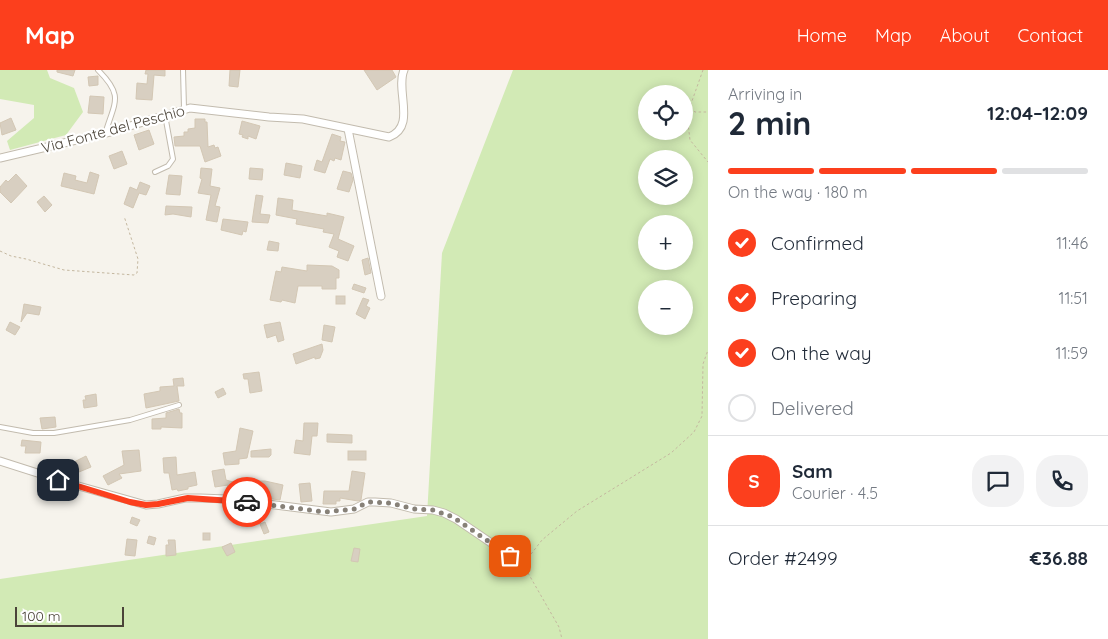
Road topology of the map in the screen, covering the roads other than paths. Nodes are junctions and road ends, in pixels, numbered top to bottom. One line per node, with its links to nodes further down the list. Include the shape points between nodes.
1 (98, 70): 7 (lane, via 116,94)
2 (184, 70): 4 (lane)
3 (404, 70): 6 (street, Via Fonte del Peschio, via 401,80 403,124 397,132 386,137)
4 (184, 108): 5 (street, Via Fonte del Peschio); 6 (street, Via Fonte del Peschio, via 269,118 300,118)
5 (165, 115): 7 (street, Via Fonte del Peschio); 9 (lane, via 173,159 168,166)
6 (348, 129): 10 (street)
7 (105, 134): 8 (street, Via Fonte del Peschio)
8 (0, 158)
9 (155, 172)
10 (380, 296)
11 (179, 406): 12 (lane, via 130,420 49,433)
12 (0, 428)
13 (0, 461): 14 (street, via 146,505 195,498 325,512 354,509 368,502 433,510 456,519)
14 (524, 566)

